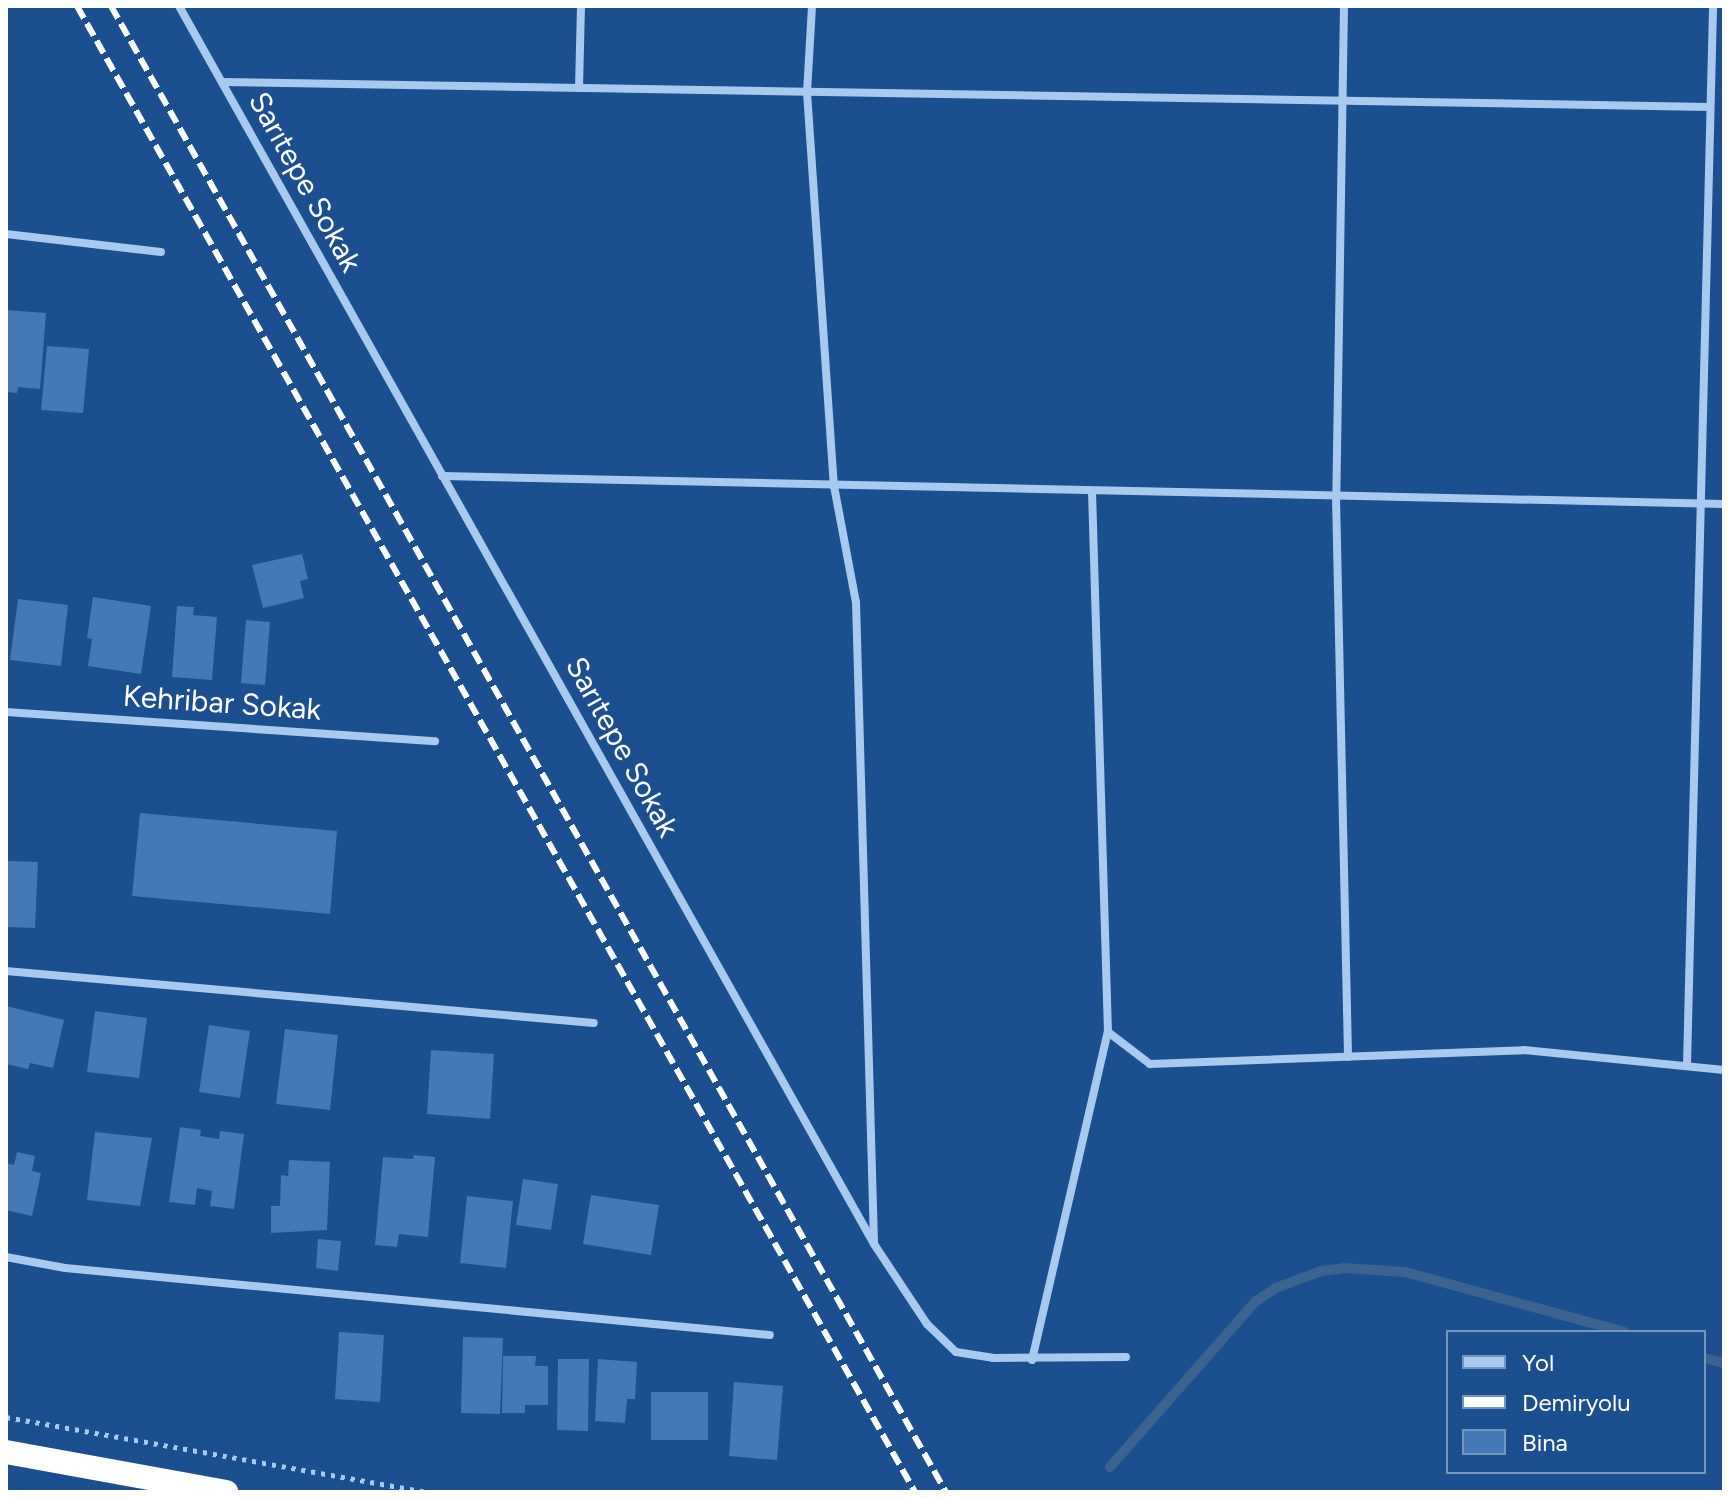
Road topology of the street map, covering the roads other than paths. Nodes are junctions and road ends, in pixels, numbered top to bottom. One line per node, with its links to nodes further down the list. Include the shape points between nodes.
1 (179, 6): 6 (street, Sarıtepe Sokak)
2 (581, 6): 7 (street)
3 (812, 6): 8 (street)
4 (1344, 6): 9 (street)
5 (1713, 6): 10 (street)
6 (222, 82): 7 (street); 13 (street, Sarıtepe Sokak)
7 (579, 88): 8 (street)
8 (807, 92): 9 (street); 14 (street)
9 (1343, 101): 10 (street); 16 (street)
10 (1710, 107): 17 (street)
11 (6, 234): 12 (street)
12 (161, 252)
13 (442, 476): 14 (street); 27 (street, Sarıtepe Sokak)
14 (834, 486): 15 (street); 27 (street, via 856,602)
15 (1092, 491): 16 (street); 23 (street)
16 (1336, 497): 17 (street); 24 (street)
17 (1699, 504): 18 (street); 25 (street)
18 (1724, 504)
19 (6, 712): 20 (street, Kehribar Sokak)
20 (435, 741)
21 (6, 971): 22 (street)
22 (594, 1023)
23 (1108, 1032): 24 (street, via 1150,1064); 31 (street)
24 (1348, 1057): 25 (street, via 1524,1050)
25 (1687, 1065): 26 (street)
26 (1724, 1070)
27 (874, 1244): 31 (street, Sarıtepe Sokak, via 927,1324 956,1352)
28 (6, 1257): 29 (street, via 81,1269)
29 (770, 1335)
30 (1126, 1357): 31 (street, Sarıtepe Sokak)
31 (1032, 1360)
32 (6, 1452): 33 (highway)
33 (226, 1492)

